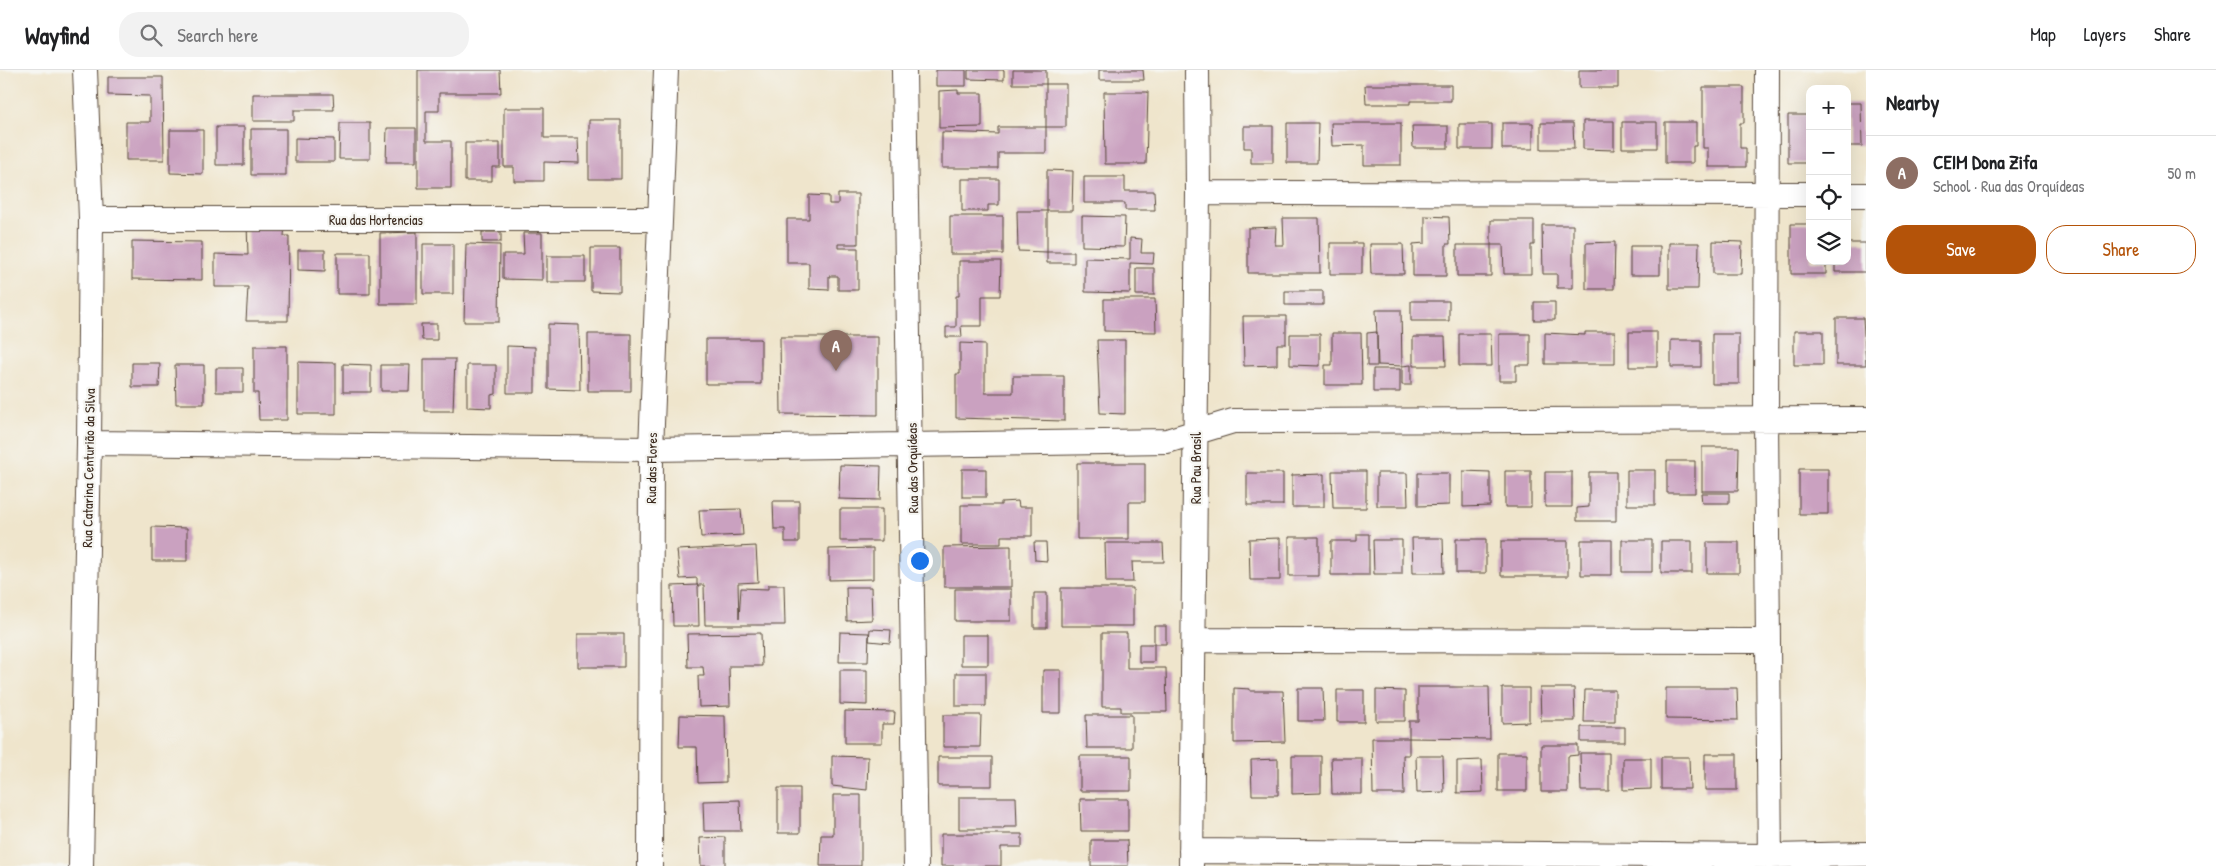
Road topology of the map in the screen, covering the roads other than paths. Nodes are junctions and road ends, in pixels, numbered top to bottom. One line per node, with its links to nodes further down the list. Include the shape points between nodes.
1 (85, 70): 11 (street, Rua Catarina Centurião da Silva)
2 (666, 70): 12 (street, Rua das Flores)
3 (904, 70): 17 (street, Rua das Orquídeas)
4 (1197, 70): 6 (street, Rua Pau Brasil)
5 (1767, 70): 7 (street)
6 (1198, 193): 7 (street); 15 (street, Rua Pau Brasil)
7 (1766, 194): 8 (street); 14 (street)
8 (1806, 194)
9 (1851, 195): 10 (street)
10 (1866, 195)
11 (91, 219): 12 (street, Rua das Hortencias); 16 (street, Rua Catarina Centurião da Silva)
12 (660, 219): 18 (street, Rua das Flores)
13 (1866, 419): 14 (street)
14 (1766, 420): 15 (street, via 1233,421); 20 (street)
15 (1195, 433): 17 (street, via 1167,441); 19 (street, Rua Pau Brasil)
16 (89, 443): 18 (street); 24 (street, Rua Catarina Centurião da Silva)
17 (912, 443): 18 (street); 26 (street, Rua das Orquídeas)
18 (651, 448): 25 (street, Rua das Flores)
19 (1194, 640): 20 (street); 22 (street, Rua Pau Brasil)
20 (1767, 641): 23 (street)
21 (1866, 854): 23 (street)
22 (1191, 859): 23 (street)
23 (1770, 861)
24 (80, 866)
25 (650, 866)
26 (916, 866)

